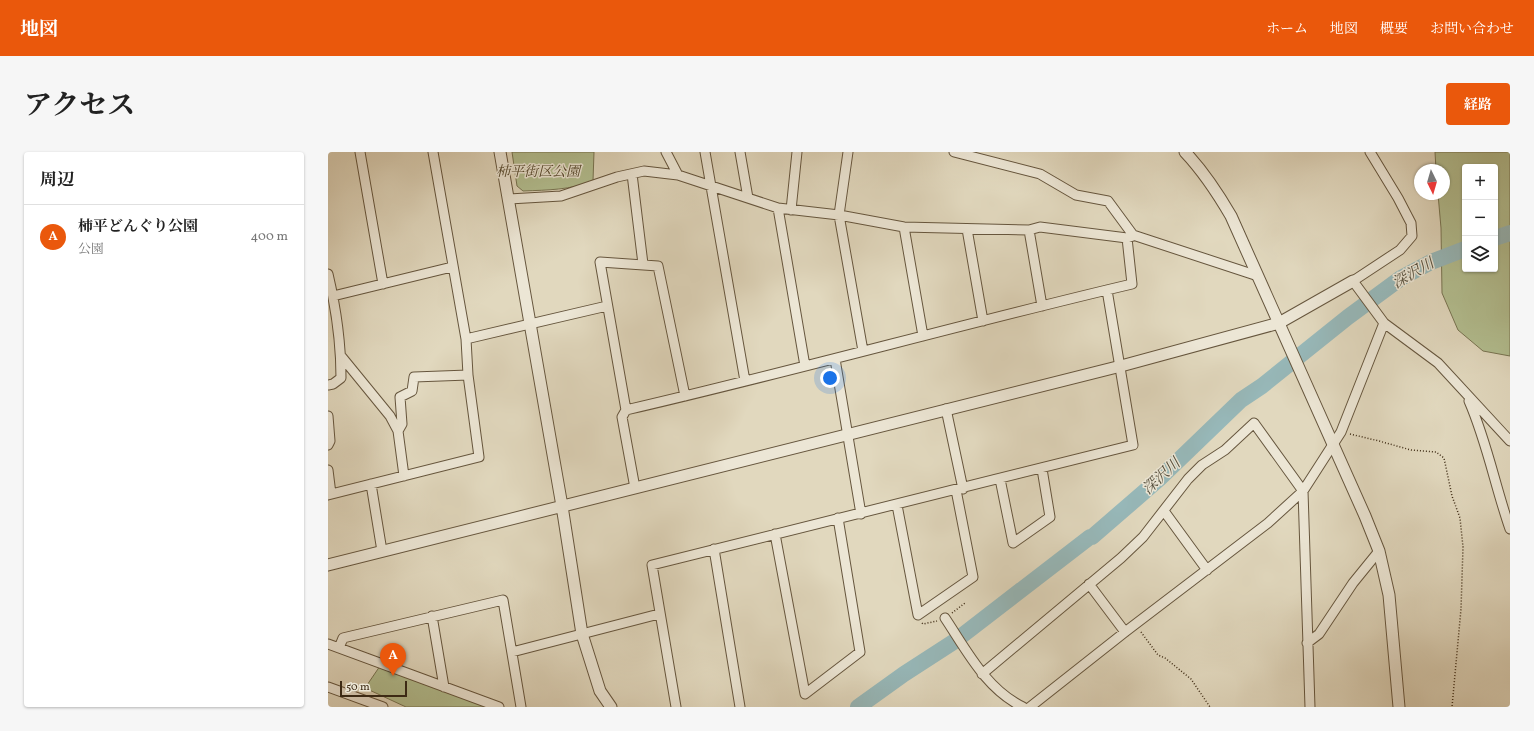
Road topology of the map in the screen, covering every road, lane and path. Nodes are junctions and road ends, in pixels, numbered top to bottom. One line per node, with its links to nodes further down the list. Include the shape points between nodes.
1 (360, 152): 29 (street)
2 (432, 152): 25 (street)
3 (500, 152): 16 (street)
4 (666, 152): 13 (street)
5 (705, 152): 14 (street)
6 (740, 152): 15 (street)
7 (797, 152): 18 (street)
8 (848, 152): 19 (street)
9 (954, 152): 23 (street, via 1040,174 1076,195 1108,201)
10 (1185, 152): 27 (street, via 1216,190 1231,216)
11 (1370, 152): 28 (street, via 1411,223 1412,236 1400,250)
12 (632, 174): 13 (street, via 644,171); 16 (street, via 561,196); 24 (street)
13 (678, 175): 14 (street)
14 (710, 186): 15 (street); 46 (street)
15 (748, 198): 17 (street)
16 (509, 199): 35 (street)
17 (778, 208): 18 (street); 43 (street)
18 (791, 210): 19 (street)
19 (839, 215): 20 (street); 40 (street)
20 (904, 227): 21 (street); 38 (street)
21 (967, 229): 22 (street); 34 (street)
22 (1029, 230): 23 (street, via 1040,227); 33 (street)
23 (1130, 237): 27 (street); 30 (street, via 1132,284)
24 (643, 264): 32 (street, via 600,262); 49 (street, via 658,266)
25 (452, 267): 29 (street); 39 (street)
26 (328, 274): 31 (street)
27 (1258, 276): 36 (street)
28 (1353, 281): 36 (street); 37 (street)
29 (383, 284): 31 (street)
30 (1107, 290): 33 (street); 44 (street)
31 (333, 296): 41 (street)
32 (607, 306): 35 (street); 51 (street)
33 (1042, 306): 34 (street)
34 (983, 320): 38 (street)
35 (530, 323): 39 (street); 69 (street)
36 (1280, 323): 44 (street); 57 (street)
37 (1384, 323): 48 (street, via 1438,363); 54 (street)
38 (922, 336): 40 (street)
39 (466, 339): 45 (street)
40 (863, 351): 42 (street)
41 (341, 356): 47 (street, via 341,378); 53 (street, via 390,416)
42 (834, 359): 43 (street); 55 (street)
43 (805, 366): 46 (street)
44 (1120, 366): 50 (street); 59 (street, via 1133,446)
45 (468, 375): 53 (street, via 414,376 412,391 400,397 402,424); 61 (street, via 480,457)
46 (745, 381): 49 (street)
47 (328, 385)
48 (1465, 392): 56 (street); 73 (street, via 1479,424)
49 (685, 396): 51 (street)
50 (946, 409): 55 (street); 65 (street)
51 (626, 410): 64 (street, via 622,417)
52 (328, 416): 58 (street)
53 (398, 431): 61 (street)
54 (1341, 432): 57 (street); 105 (path, via 1411,450 1436,452 1444,458 1452,496 1460,518 1463,547 1461,609)
55 (847, 434): 64 (street); 71 (street)
56 (1510, 441)
57 (1333, 443): 66 (street); 77 (street)
58 (328, 446)
59 (1042, 468): 62 (street); 62 (street, via 1050,517 1013,544)
60 (328, 470): 67 (street)
61 (404, 476): 63 (street)
62 (1000, 479): 65 (street)
63 (371, 484): 67 (street); 76 (street)
64 (635, 488): 69 (street)
65 (960, 489): 68 (street); 68 (street, via 973,577 918,615)
66 (1303, 491): 70 (street, via 1254,423 1225,450 1197,470); 79 (street, via 1268,524); 87 (street)
67 (329, 495)
68 (897, 505): 71 (street)
69 (562, 506): 76 (street); 86 (street)
70 (1164, 511): 79 (street); 80 (street, via 1143,537)
71 (861, 514): 72 (street)
72 (838, 518): 74 (street); 74 (street, via 860,652 805,694)
73 (1510, 529)
74 (775, 534): 75 (street)
75 (714, 549): 81 (street, via 652,565); 99 (street)
76 (382, 551): 78 (street)
77 (1379, 551): 87 (street, via 1353,583 1319,634); 104 (street, via 1389,595)
78 (328, 565)
79 (1207, 570): 84 (street)
80 (1089, 584): 85 (street); 91 (street)
81 (659, 614): 86 (street); 98 (street)
82 (432, 616): 89 (street, via 343,638); 90 (street, via 503,600); 93 (street)
83 (945, 618): 91 (street)
84 (1136, 624): 85 (street); 102 (path, via 1158,655 1191,679)
85 (1125, 632): 101 (street)
86 (582, 634): 90 (street); 97 (street, via 600,691)
87 (1307, 643): 103 (street)
88 (328, 644): 89 (street)
89 (339, 648): 93 (street)
90 (512, 652): 96 (street)
91 (982, 674): 100 (street, via 996,688)
92 (328, 687): 94 (street)
93 (444, 687): 95 (street)
94 (383, 707)
95 (499, 707)
96 (521, 707)
97 (611, 707)
98 (676, 707)
99 (740, 707)
100 (1023, 707)
101 (1030, 707)
102 (1210, 707)
103 (1310, 707)
104 (1399, 707)
105 (1452, 707)

